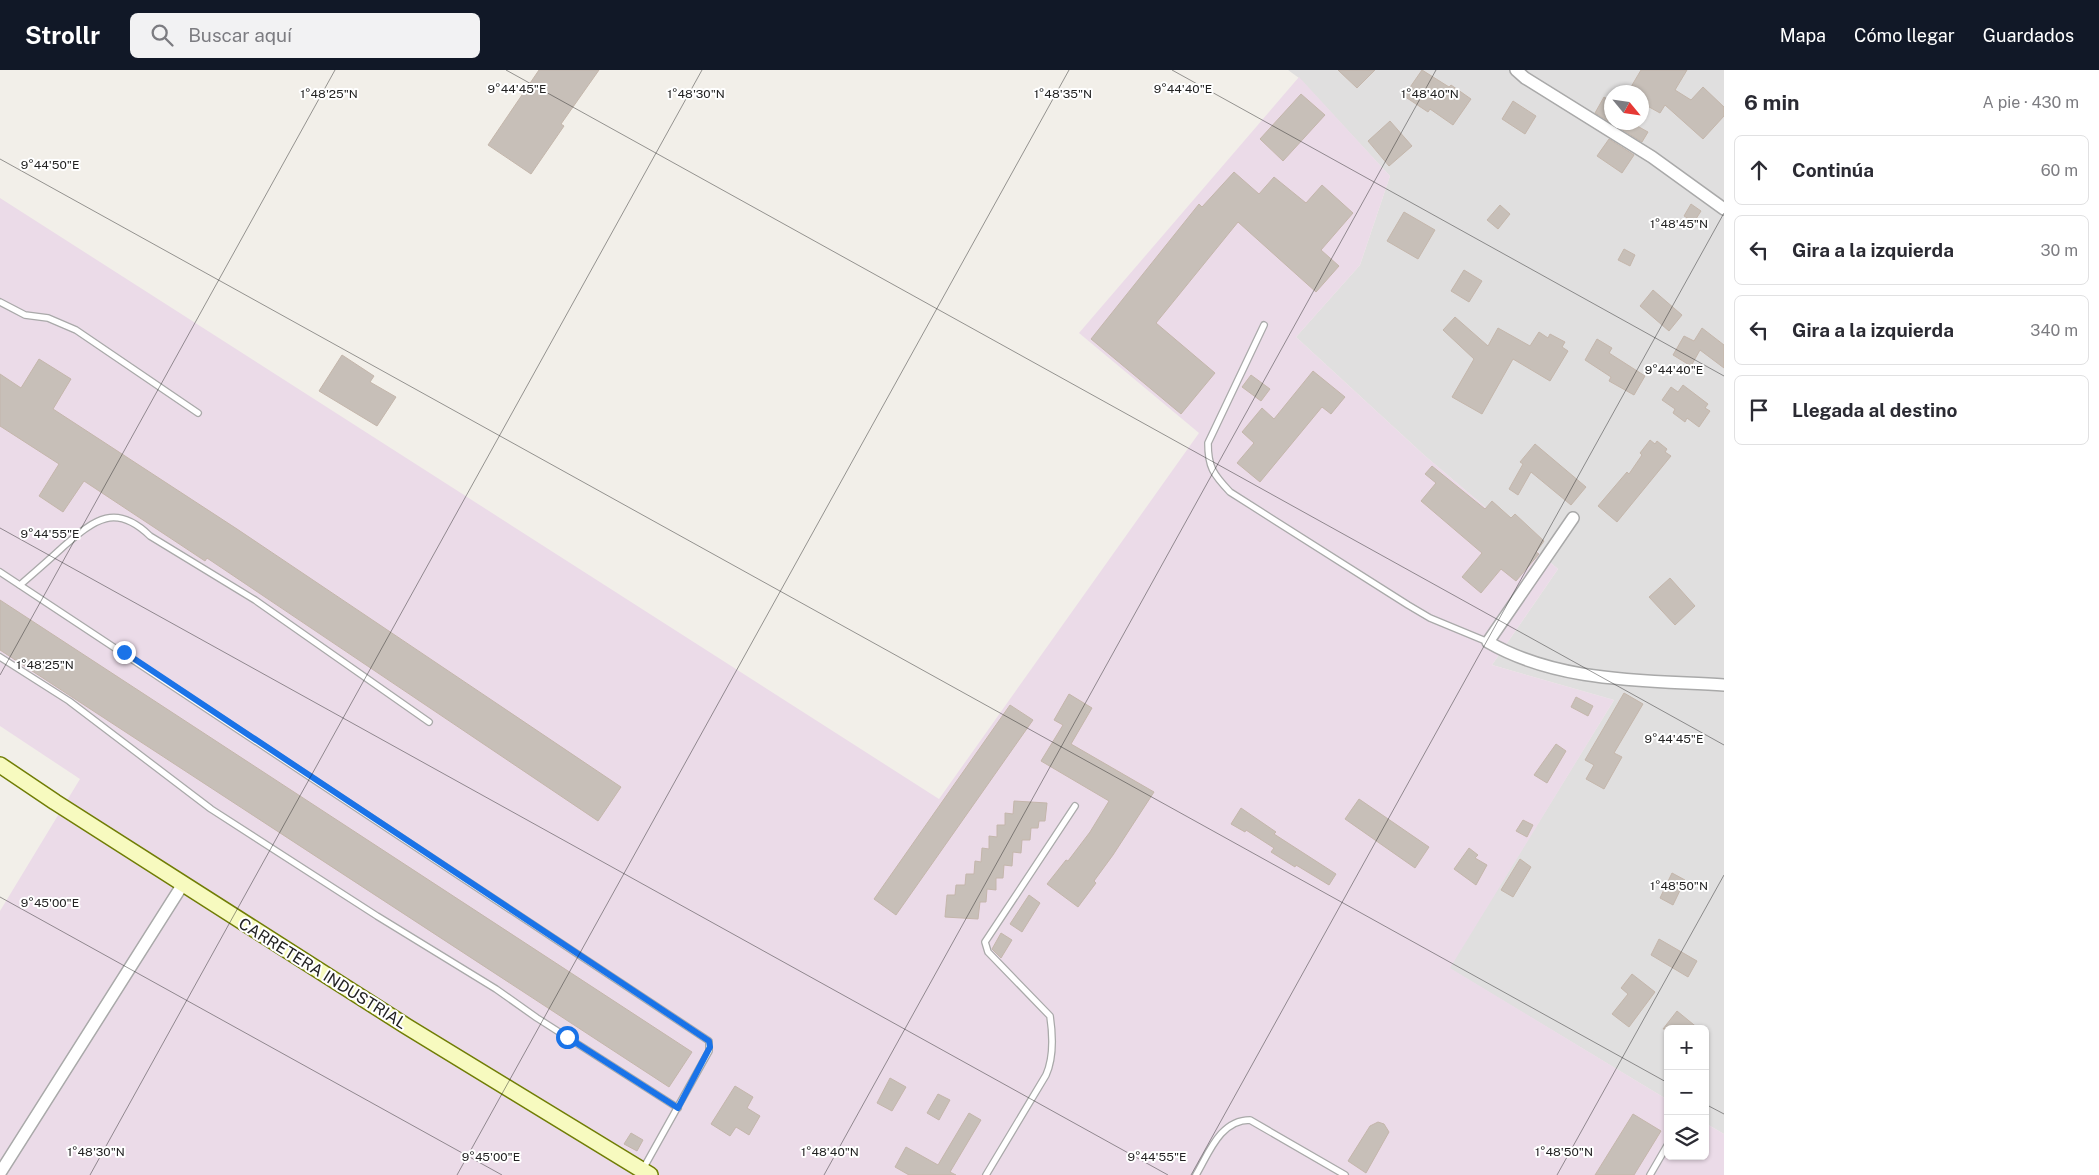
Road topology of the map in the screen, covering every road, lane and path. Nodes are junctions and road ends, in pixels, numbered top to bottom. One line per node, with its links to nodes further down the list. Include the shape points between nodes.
1 (1516, 70): 2 (street)
2 (1724, 209)
3 (0, 302): 5 (lane, via 25,315 48,318 76,330)
4 (1264, 325): 9 (lane, via 1208,443 1208,460 1214,476 1230,492 1408,605 1430,618)
5 (198, 412)
6 (1573, 518): 9 (street)
7 (0, 572): 8 (lane)
8 (20, 585): 12 (lane, via 88,525 106,518 124,518 255,600); 16 (lane, via 709,1041 709,1051)
9 (1488, 642): 11 (street, via 1544,667 1574,673)
10 (0, 657): 16 (lane, via 69,701 211,809)
11 (1724, 685)
12 (429, 722)
13 (0, 764): 15 (main road, CARRETERA INDUSTRIAL)
14 (1075, 806): 20 (lane, via 985,942 988,952 1050,1016 1052,1030 1051,1064 1046,1075)
15 (183, 884): 18 (street); 19 (main road, CARRETERA INDUSTRIAL)
16 (678, 1108): 19 (lane)
17 (1664, 1151): 23 (lane)
18 (0, 1173)
19 (646, 1173)
20 (986, 1175)
21 (1196, 1175): 22 (lane, via 1220,1132 1245,1120)
22 (1345, 1175)
23 (1650, 1175)

